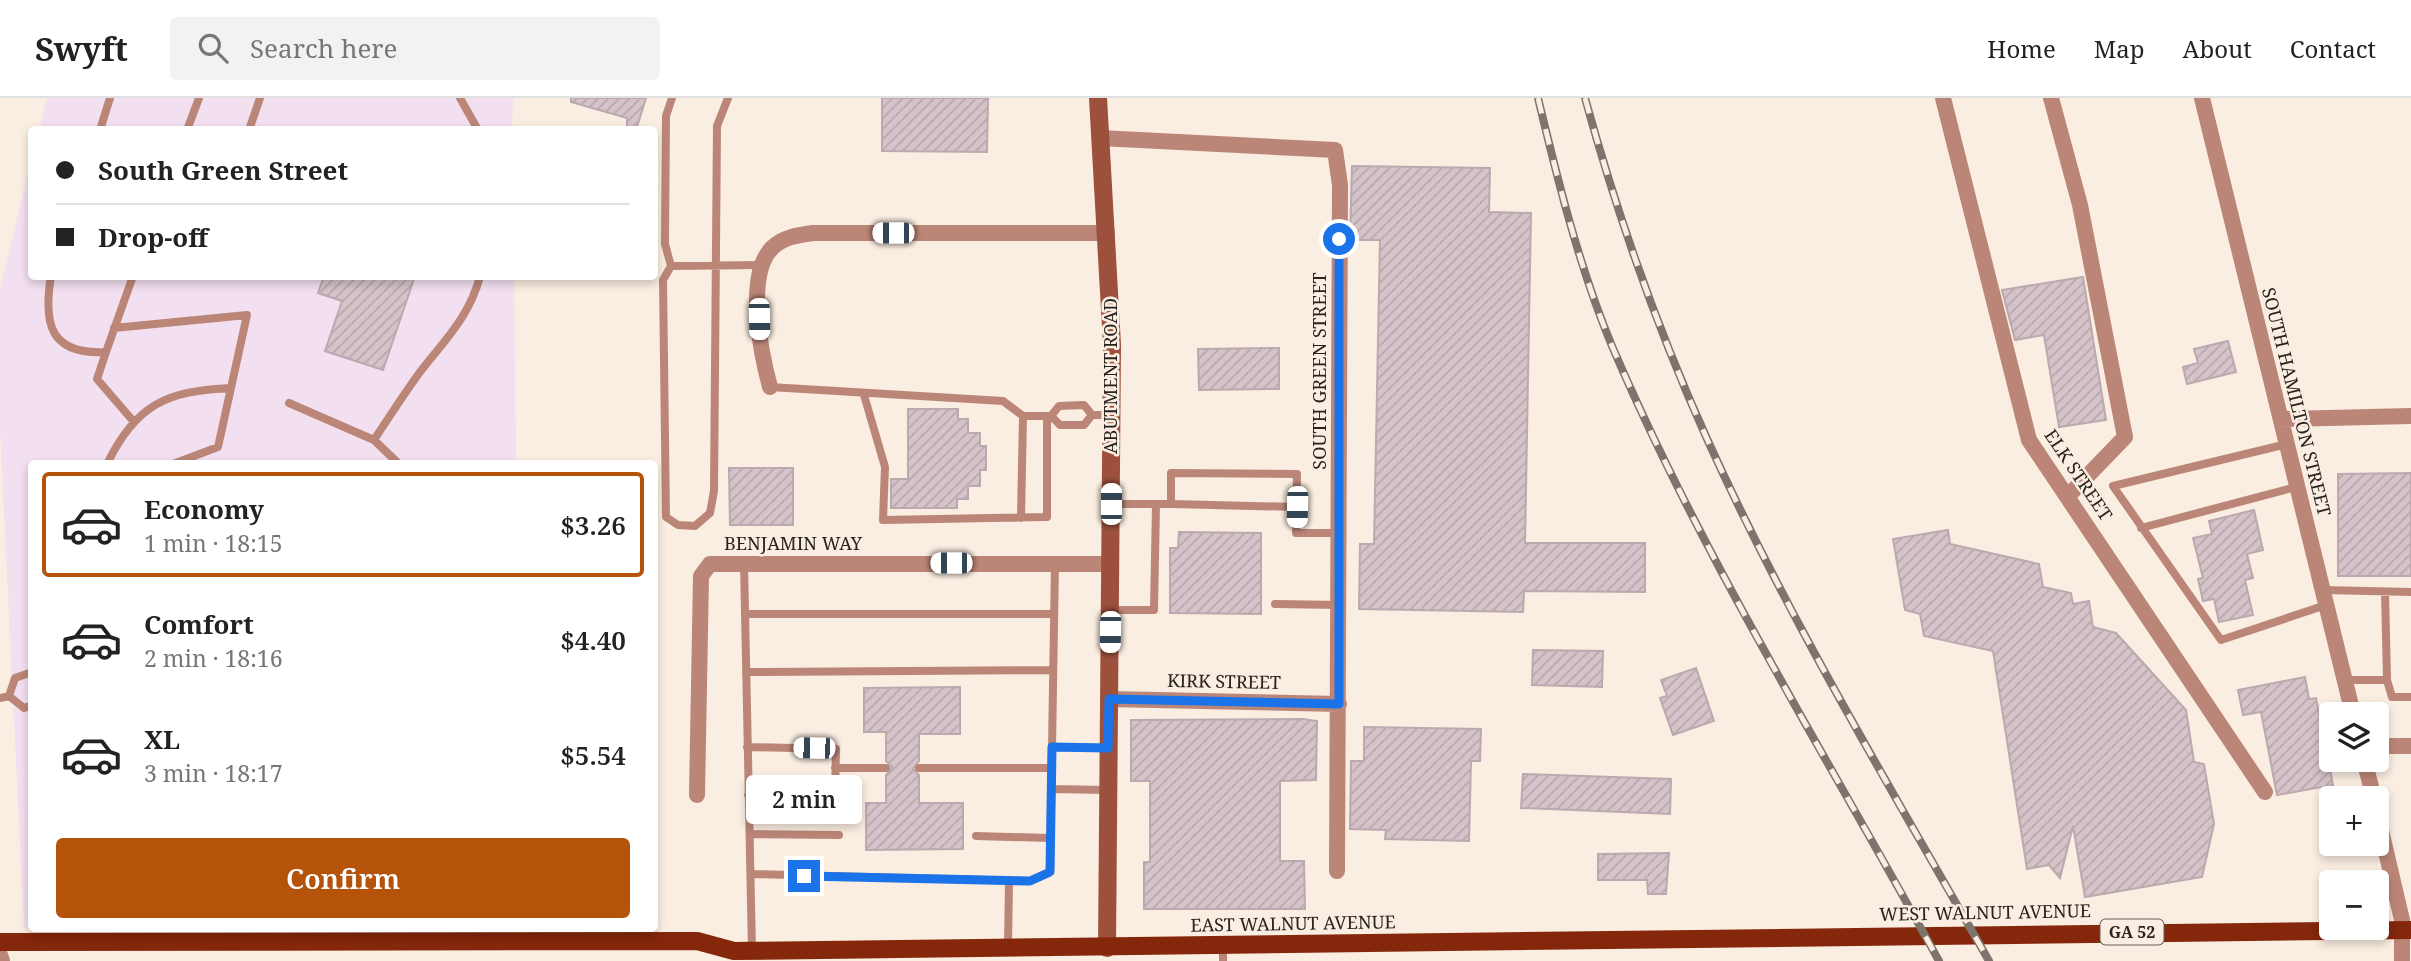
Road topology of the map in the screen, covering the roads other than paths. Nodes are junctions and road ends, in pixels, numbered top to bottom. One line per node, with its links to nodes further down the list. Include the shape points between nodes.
1 (110, 98): 11 (lane)
2 (199, 98): 12 (lane)
3 (260, 98): 13 (lane)
4 (460, 98): 14 (lane)
5 (672, 98): 19 (lane, via 666,116 666,231)
6 (727, 98): 17 (lane, via 717,126)
7 (1098, 98): 15 (main road, ABUTMENT ROAD)
8 (1943, 98): 42 (street, ELK STREET, via 2029,440)
9 (2051, 98): 42 (street, via 2080,205 2125,437)
10 (2202, 98): 34 (street, SOUTH HAMILTON STREET)
11 (101, 126)
12 (188, 126)
13 (250, 126)
14 (476, 126)
15 (1100, 138): 16 (main road, ABUTMENT ROAD); 49 (street, SOUTH GREEN STREET, via 1335,150 1340,186)
16 (1107, 233): 18 (street, via 813,233 785,239); 30 (main road, ABUTMENT ROAD)
17 (715, 265): 18 (lane); 19 (lane); 19 (lane, via 715,491 710,513 695,526 678,525 666,517 663,280)
18 (762, 265): 25 (street, via 760,346)
19 (671, 266)
20 (50, 280): 24 (lane, via 46,306 49,327 64,345 86,353)
21 (132, 280): 23 (lane)
22 (479, 280): 36 (lane, via 474,299 449,339)
23 (114, 328): 24 (lane); 26 (lane, via 247,315)
24 (106, 352): 35 (lane, via 97,379)
25 (769, 387): 27 (lane)
26 (230, 388): 35 (lane, via 194,390 159,401); 39 (lane, via 218,447)
27 (863, 395): 31 (lane, via 1003,401); 47 (lane, via 885,467 883,520)
28 (289, 403): 36 (lane)
29 (1093, 415): 30 (lane); 32 (lane, via 1084,425 1060,425); 32 (lane, via 1084,405 1059,406)
30 (1112, 415): 43 (main road, ABUTMENT ROAD)
31 (1023, 416): 32 (lane); 47 (lane)
32 (1049, 416): 47 (lane, via 1046,517)
33 (2411, 416): 34 (street)
34 (2281, 419): 37 (street, SOUTH HAMILTON STREET)
35 (134, 422): 38 (lane)
36 (374, 440): 40 (lane)
37 (2287, 444): 41 (street, SOUTH HAMILTON STREET); 48 (lane, via 2113,486)
38 (110, 460)
39 (184, 460)
40 (395, 460)
41 (2296, 488): 48 (lane); 55 (street, SOUTH HAMILTON STREET)
42 (2069, 495): 83 (street, ELK STREET)
43 (1111, 504): 44 (lane); 52 (main road, ABUTMENT ROAD)
44 (1156, 504): 45 (lane); 58 (lane, via 1154,610)
45 (1171, 504): 46 (lane); 46 (lane, via 1171,473 1297,474)
46 (1297, 507): 49 (lane, via 1296,533)
47 (1021, 518)
48 (2141, 528): 55 (lane, via 2221,640)
49 (1339, 533): 57 (street, SOUTH GREEN STREET)
50 (744, 563): 51 (street, BENJAMIN WAY); 59 (lane); 84 (street, BENJAMIN WAY, via 710,564 701,576)
51 (1055, 564): 52 (street, BENJAMIN WAY); 60 (lane)
52 (1110, 564): 58 (main road, ABUTMENT ROAD)
53 (2385, 592): 54 (lane); 55 (lane); 65 (lane)
54 (2411, 592)
55 (2325, 597): 64 (street, SOUTH HAMILTON STREET)
56 (1276, 604): 57 (lane)
57 (1340, 605): 70 (street, SOUTH GREEN STREET)
58 (1110, 610): 68 (main road, ABUTMENT ROAD)
59 (745, 614): 60 (lane); 62 (lane)
60 (1054, 614): 61 (lane)
61 (1054, 670): 62 (lane); 75 (lane)
62 (746, 672): 74 (lane)
63 (28, 673): 66 (lane, via 15,678)
64 (2345, 680): 65 (lane); 69 (street, SOUTH HAMILTON STREET)
65 (2387, 680): 67 (lane, via 2392,697)
66 (4, 697): 71 (lane)
67 (2411, 697)
68 (1109, 699): 70 (street, KIRK STREET); 76 (main road, ABUTMENT ROAD)
69 (2350, 702)
70 (1339, 704): 91 (street, SOUTH GREEN STREET)
71 (28, 706)
72 (2389, 746): 73 (street)
73 (2411, 746)
74 (747, 747): 77 (lane, via 836,749); 85 (lane)
75 (1052, 747): 76 (lane); 80 (lane)
76 (1108, 748): 82 (main road, ABUTMENT ROAD)
77 (835, 768): 78 (lane); 85 (lane, via 835,794)
78 (886, 768)
79 (919, 768): 80 (lane)
80 (1052, 768): 81 (lane)
81 (1051, 789): 82 (lane); 89 (lane)
82 (1108, 790): 101 (main road, ABUTMENT ROAD)
83 (2265, 792)
84 (697, 795)
85 (748, 795): 86 (lane)
86 (750, 834): 87 (lane); 92 (lane)
87 (839, 835)
88 (976, 836): 89 (lane)
89 (1050, 838): 93 (lane, via 1050,872 1030,881)
90 (2387, 856): 104 (street, via 2402,920)
91 (1338, 871)
92 (752, 874): 93 (lane); 98 (lane)
93 (1009, 880): 97 (lane)
94 (2411, 930): 95 (main road, WEST WALNUT AVENUE / GA 52)
95 (1853, 935): 99 (main road, EAST WALNUT AVENUE / GA 52)
96 (0, 942): 98 (main road, EAST WALNUT AVENUE / GA 52, via 697,941)
97 (1008, 949): 98 (main road, EAST WALNUT AVENUE / GA 52); 101 (main road, EAST WALNUT AVENUE / GA 52)
98 (743, 951): 103 (main road, EAST WALNUT AVENUE / GA 52)
99 (1223, 953): 101 (main road, EAST WALNUT AVENUE / GA 52)
100 (0, 955): 102 (street)
101 (1107, 955)
102 (2, 961)
103 (716, 961)
104 (2402, 961)

